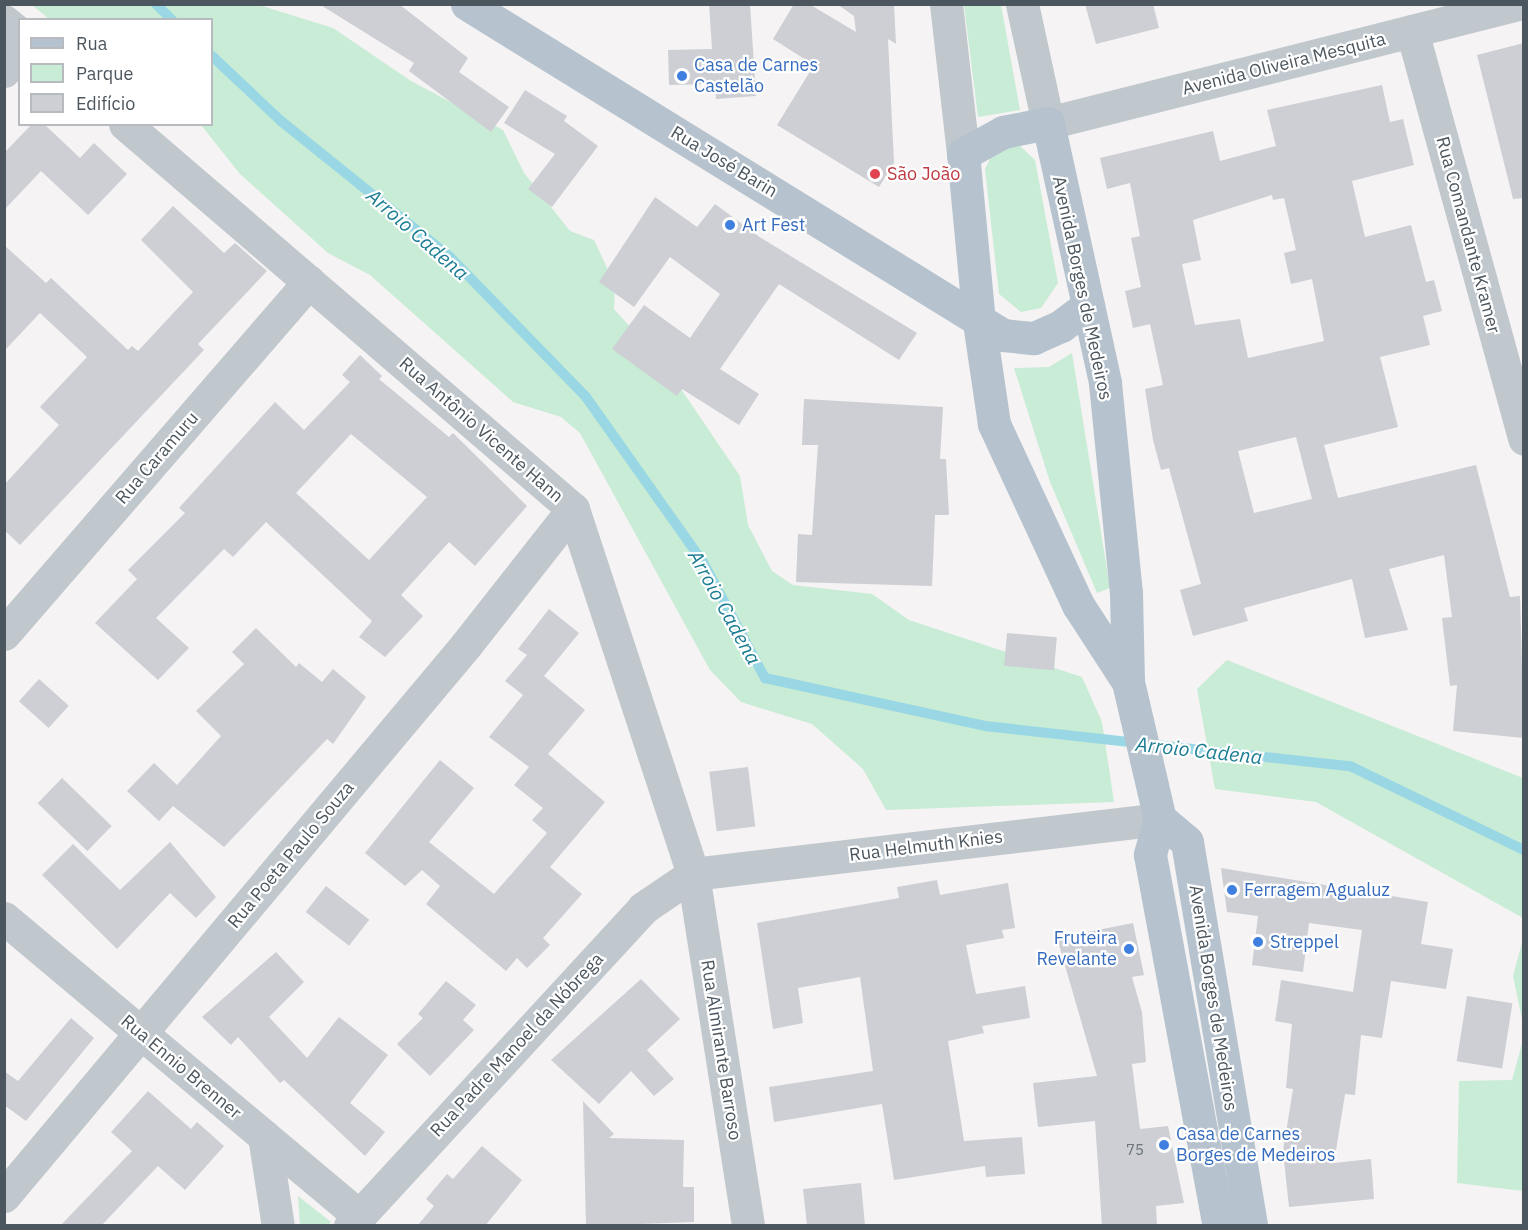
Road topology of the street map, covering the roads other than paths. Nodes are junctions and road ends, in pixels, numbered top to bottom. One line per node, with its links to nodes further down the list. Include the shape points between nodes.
1 (467, 4): 15 (main road, Rua José Barin)
2 (946, 4): 12 (street, Avenida Borges de Medeiros)
3 (1022, 4): 10 (street, Avenida Borges de Medeiros)
4 (1520, 4): 7 (street, Avenida Oliveira Mesquita)
5 (4, 21): 6 (street)
6 (18, 32)
7 (1412, 32): 10 (street, Avenida Oliveira Mesquita); 16 (street, Rua Comandante Kramer)
8 (18, 55): 9 (street)
9 (4, 71)
10 (1048, 123): 12 (main road, via 1003,132); 14 (main road, Avenida Borges de Medeiros)
11 (127, 126): 13 (street, Rua Antônio Vicente Hann)
12 (963, 154): 15 (main road, Avenida Borges de Medeiros)
13 (309, 282): 17 (street, Rua Antônio Vicente Hann); 18 (street, Rua Caramuru)
14 (1088, 306): 15 (main road, Rua José Barin, via 1061,326 1034,338 1002,335); 19 (main road, Avenida Borges de Medeiros, via 1105,383 1126,594)
15 (979, 322): 19 (main road, Avenida Borges de Medeiros, via 994,424 1078,605)
16 (1524, 439)
17 (573, 509): 21 (street, Rua Antônio Vicente Hann); 23 (street, Rua Poeta Paulo Souza)
18 (4, 634)
19 (1128, 682): 20 (main road, Avenida Borges de Medeiros)
20 (1157, 808): 21 (street, Rua Helmuth Knies); 29 (main road, Avenida Borges de Medeiros, via 1150,855); 30 (main road, Avenida Borges de Medeiros, via 1188,850)
21 (693, 874): 26 (street, Rua Padre Manoel da Nóbrega, via 643,908); 28 (street, Rua Almirante Barroso)
22 (4, 918): 23 (street, Rua Ennio Brenner)
23 (142, 1034): 24 (street, Rua Ennio Brenner); 25 (street, Rua Poeta Paulo Souza)
24 (264, 1137): 26 (street, Rua Ennio Brenner); 27 (street)
25 (4, 1196)
26 (354, 1220)
27 (278, 1226)
28 (748, 1226)
29 (1219, 1226)
30 (1251, 1226)

